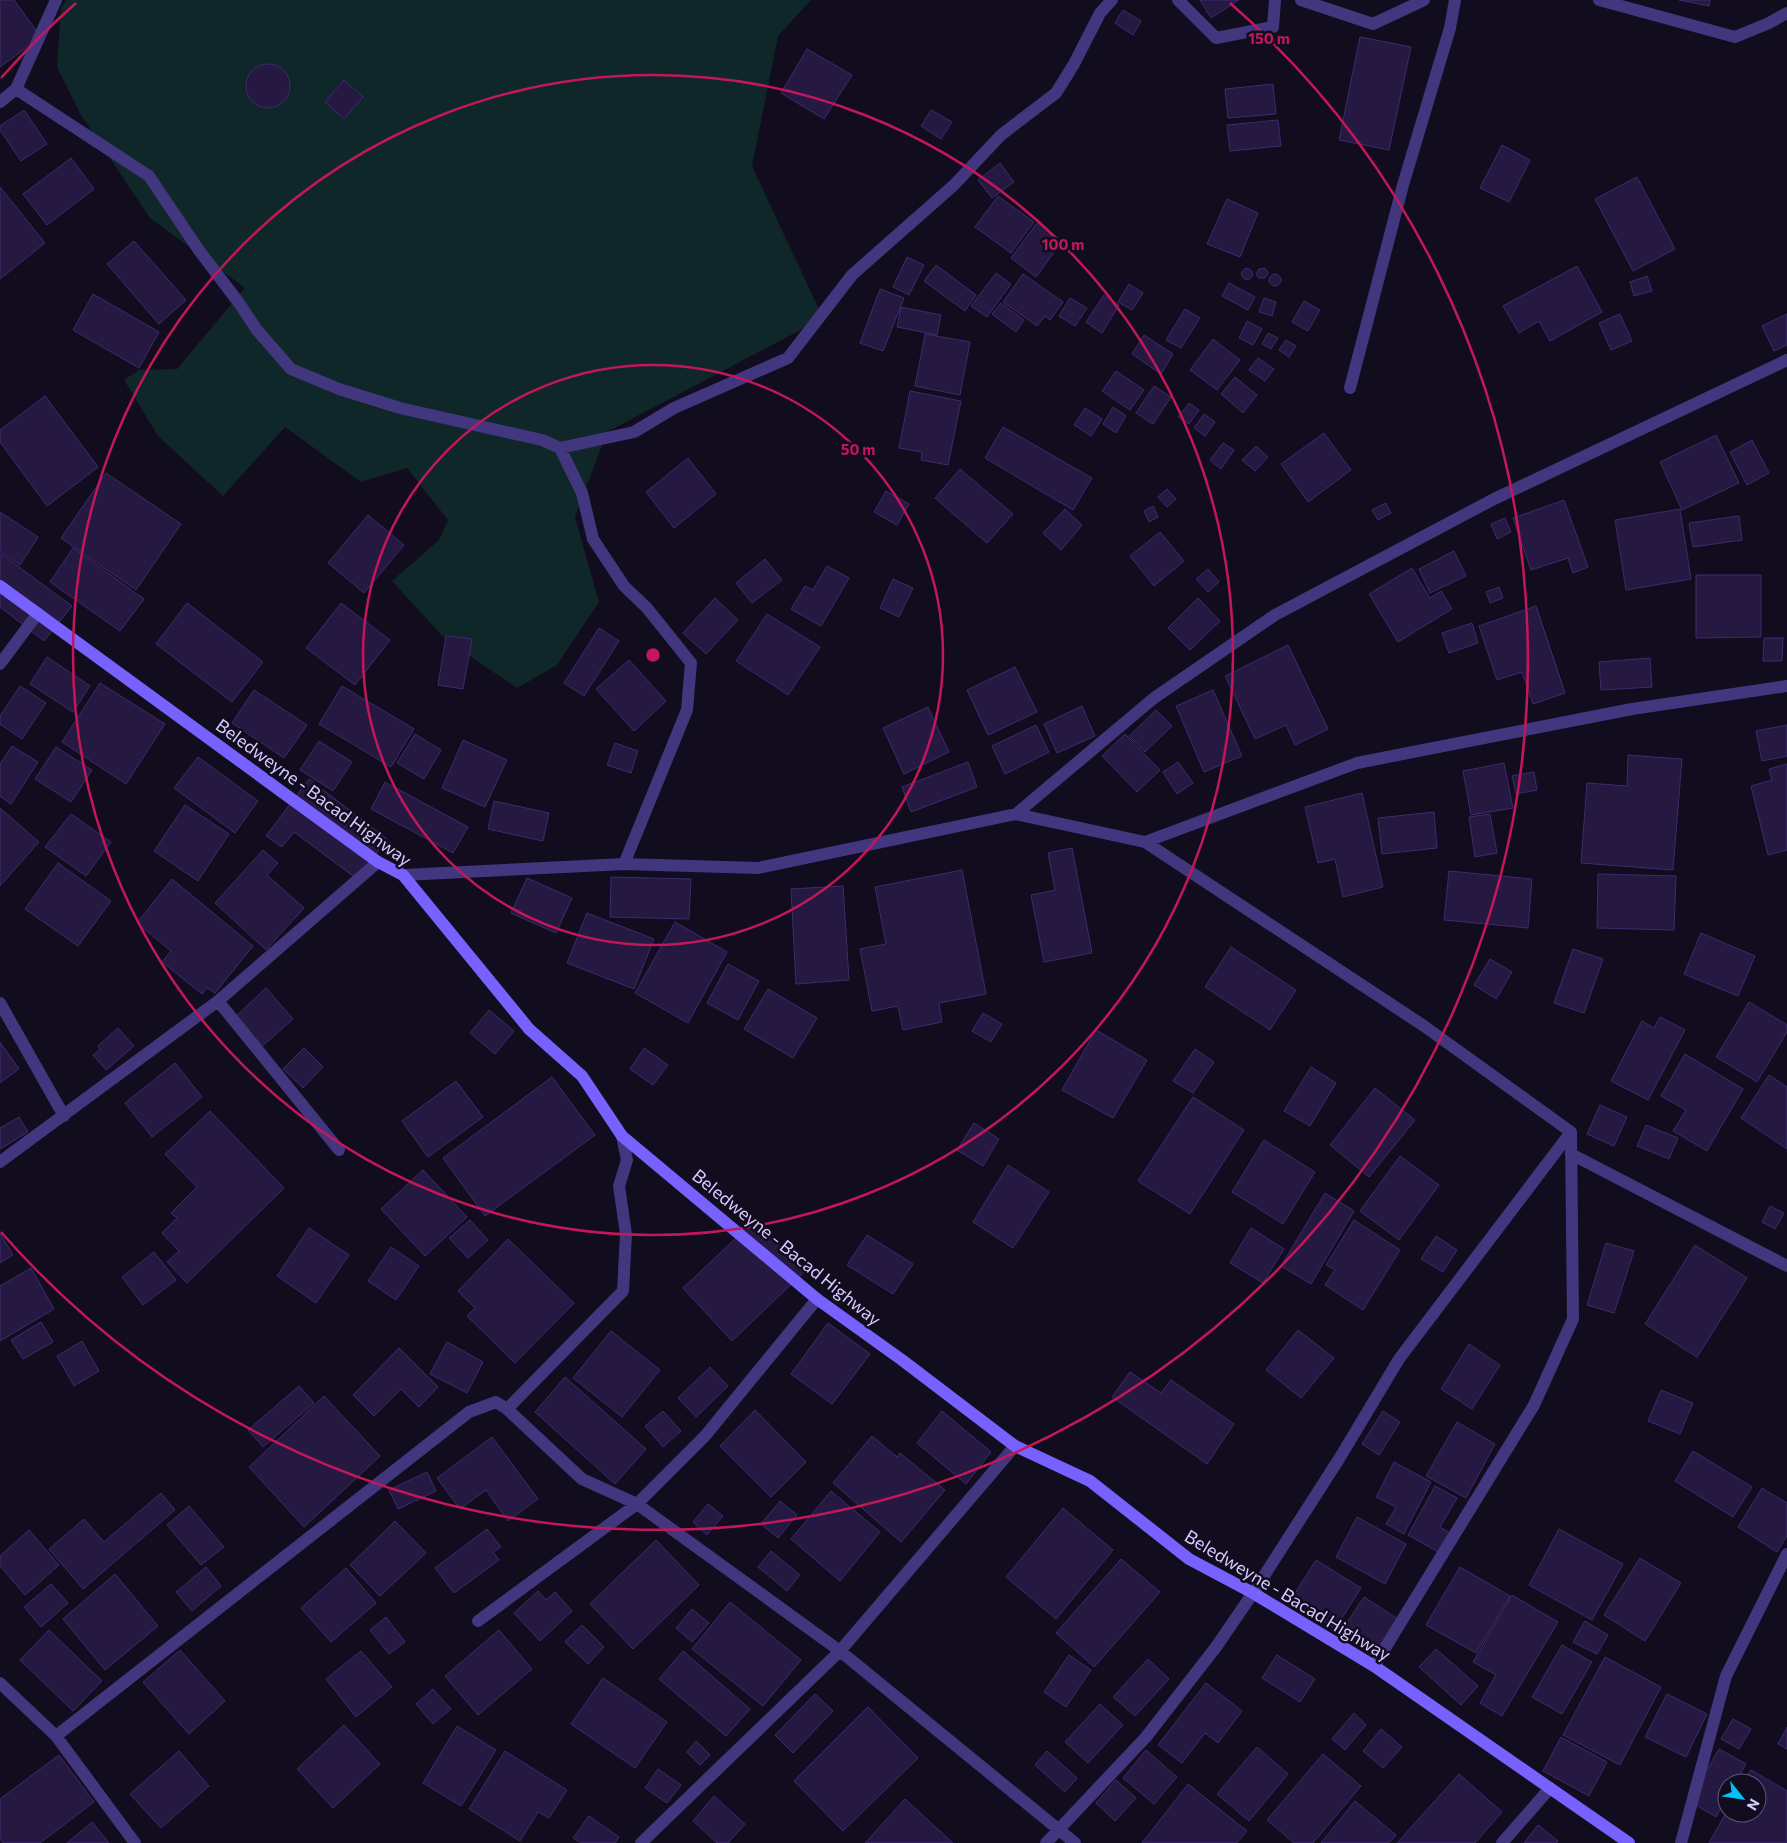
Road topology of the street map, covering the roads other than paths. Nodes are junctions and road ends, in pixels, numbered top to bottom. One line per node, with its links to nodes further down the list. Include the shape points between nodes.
1 (56, 0): 10 (street)
2 (1112, 0): 14 (street, via 1100,13 1056,93 1001,135 954,185 852,275 788,358 674,408 634,432)
3 (1178, 0): 4 (street, via 1216,38 1273,27)
4 (1275, 0)
5 (1301, 0): 6 (street, via 1373,24)
6 (1424, 0)
7 (1455, 0): 13 (street)
8 (1599, 0): 9 (street, via 1735,37)
9 (1787, 13)
10 (16, 89): 11 (street); 14 (street, via 149,176 257,330 291,369 339,389 400,408 542,440)
11 (0, 102)
12 (1787, 360): 19 (street, via 1494,499 1275,616 1154,698)
13 (1350, 388)
14 (560, 448): 22 (street, via 582,493 593,539 624,586 647,608 692,663 686,710)
15 (0, 586): 16 (street, Beledweyne - Bacad Highway)
16 (38, 613): 17 (street); 21 (street, Beledweyne - Bacad Highway)
17 (0, 664)
18 (1787, 686): 20 (street, via 1632,709 1358,763)
19 (1016, 814): 20 (street); 22 (street, via 758,868)
20 (1146, 842): 27 (street, via 1424,1026)
21 (378, 862): 23 (street, Beledweyne - Bacad Highway); 24 (street)
22 (624, 864): 23 (street)
23 (403, 875): 28 (street, Beledweyne - Bacad Highway, via 529,1028 582,1076)
24 (218, 1001): 26 (street); 29 (street)
25 (0, 1003): 26 (street)
26 (64, 1116): 31 (street)
27 (1571, 1132): 30 (street); 38 (street, via 1400,1359)
28 (622, 1136): 33 (street, Beledweyne - Bacad Highway); 34 (street, via 627,1160 619,1186 626,1234 623,1291)
29 (339, 1150)
30 (1572, 1154): 32 (street); 41 (street, via 1573,1319 1534,1406)
31 (0, 1162)
32 (1787, 1266)
33 (817, 1299): 35 (street, Beledweyne - Bacad Highway); 36 (street, via 705,1436)
34 (507, 1409): 36 (street, via 582,1479); 43 (street, via 496,1402 468,1412)
35 (1015, 1446): 38 (street, Beledweyne - Bacad Highway, via 1090,1481 1189,1559); 40 (street)
36 (637, 1504): 39 (street); 40 (street)
37 (1787, 1554): 52 (street, via 1726,1676)
38 (1253, 1593): 41 (street, Beledweyne - Bacad Highway); 45 (street, via 1216,1647 1146,1737)
39 (478, 1621)
40 (840, 1651): 45 (street); 47 (street)
41 (1374, 1666): 44 (street, Beledweyne - Bacad Highway)
42 (0, 1683): 43 (street)
43 (56, 1736): 46 (street)
44 (1550, 1788): 50 (street); 51 (street, Beledweyne - Bacad Highway)
45 (1059, 1829): 48 (street); 49 (street)
46 (135, 1843)
47 (641, 1843)
48 (1046, 1843)
49 (1075, 1843)
50 (1502, 1843)
51 (1629, 1843)
52 (1681, 1843)

